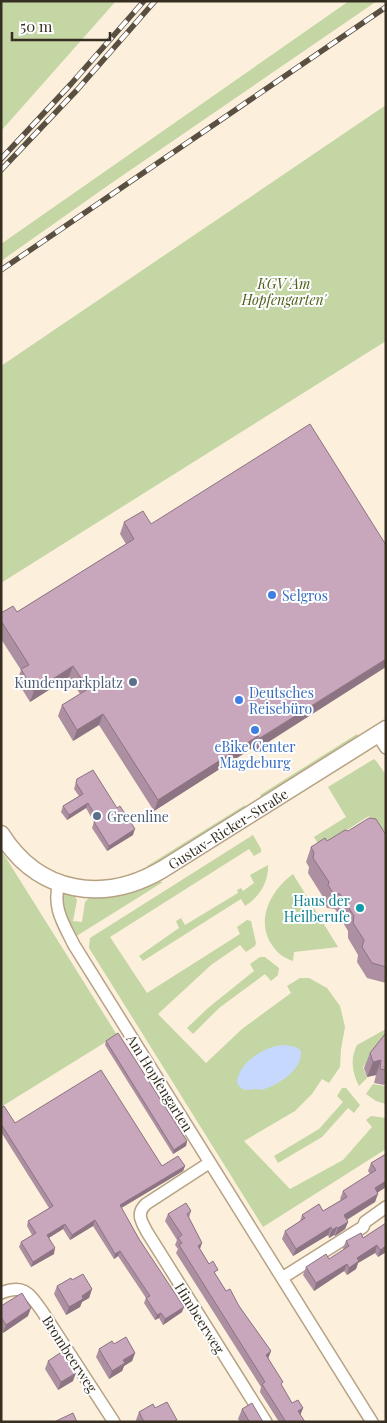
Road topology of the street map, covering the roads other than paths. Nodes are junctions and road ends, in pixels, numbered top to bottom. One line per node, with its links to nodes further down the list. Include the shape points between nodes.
1 (383, 737): 3 (street, Gustav-Ricker-Straße, via 142,880 101,890)
2 (1, 834): 3 (street, Gustav-Ricker-Straße, via 27,865)
3 (59, 883): 4 (street, Am Hopfengarten, via 57,905 74,945)
4 (209, 1163): 6 (street, Am Hopfengarten); 9 (street, Himbeerweg, via 146,1204 140,1212 141,1220)
5 (386, 1207): 6 (street, via 364,1222 363,1227)
6 (282, 1278): 10 (street, Am Hopfengarten)
7 (1, 1293): 8 (street, Brombeerweg, via 22,1289 28,1294)
8 (114, 1422)
9 (266, 1422)
10 (372, 1422)

